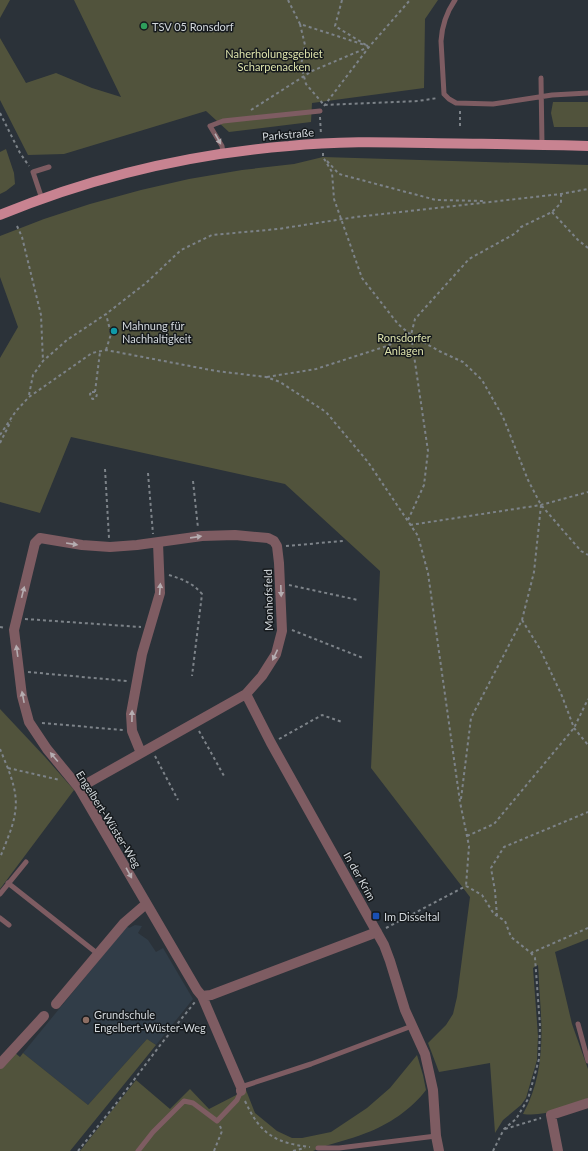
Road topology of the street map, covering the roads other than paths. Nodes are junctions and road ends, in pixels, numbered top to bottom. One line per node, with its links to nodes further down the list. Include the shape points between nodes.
1 (455, 0): 4 (lane, via 445,17 441,32 444,94 453,102 460,104 493,104)
2 (541, 78): 4 (lane)
3 (588, 93): 4 (lane)
4 (542, 97): 6 (lane)
5 (320, 111): 8 (lane, one-way to 8, via 236,119 210,126 220,142)
6 (542, 145): 7 (main road, Parkstraße); 8 (main road, Parkstraße, via 321,143)
7 (588, 146)
8 (223, 154): 10 (main road, Parkstraße, via 141,170)
9 (49, 167): 10 (lane, via 33,172)
10 (42, 199): 11 (main road, Parkstraße)
11 (0, 215)
12 (156, 543): 13 (street, Monhofsfeld, one-way to 13, via 234,535 268,538 277,546 282,626 276,654); 14 (street, one-way to 12, via 132,731 131,714 142,654 160,593); 15 (street, Engelbert-Wüster-Weg, one-way to 12, via 47,749 30,722 22,696 14,630 35,542 43,538 110,547)
13 (246, 694): 14 (street, Monhofsfeld); 22 (street, In der Krim)
14 (146, 750): 15 (street, Monhofsfeld)
15 (78, 786): 19 (street, Engelbert-Wüster-Weg, one-way to 19)
16 (26, 862): 17 (lane)
17 (8, 883): 18 (lane); 23 (lane)
18 (0, 894)
19 (146, 904): 23 (street, via 124,923); 24 (street, Engelbert-Wüster-Weg)
20 (0, 918): 21 (lane)
21 (9, 925)
22 (377, 932): 24 (street, via 211,995); 28 (street, In der Krim, via 390,961)
23 (98, 954): 25 (street)
24 (202, 996): 31 (street, Engelbert-Wüster-Weg)
25 (56, 1004)
26 (44, 1016): 30 (street)
27 (578, 1024): 29 (lane)
28 (412, 1026): 31 (lane); 33 (street, In der Krim, via 425,1054 433,1090)
29 (588, 1061)
30 (0, 1064)
31 (241, 1089): 35 (lane, via 238,1100 217,1121 193,1103 184,1101)
32 (588, 1103): 37 (street, via 551,1115)
33 (436, 1136): 34 (lane, via 339,1148); 36 (street, In der Krim)
34 (318, 1148)
35 (138, 1151)
36 (439, 1151)
37 (558, 1151)

